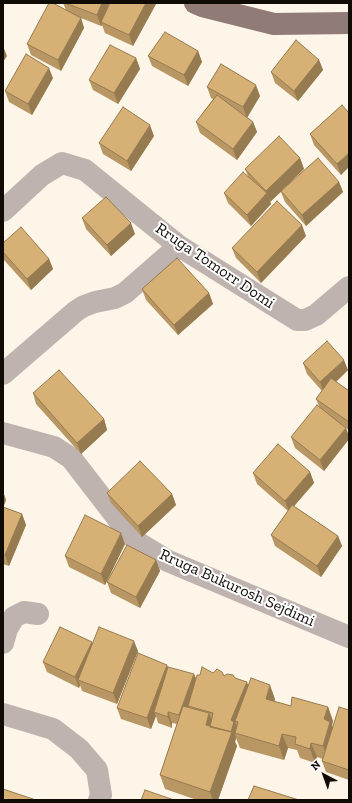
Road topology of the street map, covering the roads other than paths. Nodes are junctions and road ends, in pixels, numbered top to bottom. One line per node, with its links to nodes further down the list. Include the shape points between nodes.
1 (195, 3): 2 (main road, via 274,24)
2 (349, 24)
3 (3, 211): 4 (street, Rruga Tomorr Domi, via 42,175 62,163 85,170)
4 (179, 246): 5 (street, Rruga Tomorr Domi, via 297,320 305,320 316,315); 6 (street, via 125,293 76,311)
5 (349, 286)
6 (3, 374)
7 (3, 433): 9 (street, Rruga Bukurosh Sejdimi, via 54,447 71,458 140,544 168,561)
8 (38, 614): 10 (street, via 24,612 14,617)
9 (349, 637)
10 (3, 643)
11 (3, 714): 12 (street, via 53,728 79,749 97,770 101,795)
12 (99, 800)

